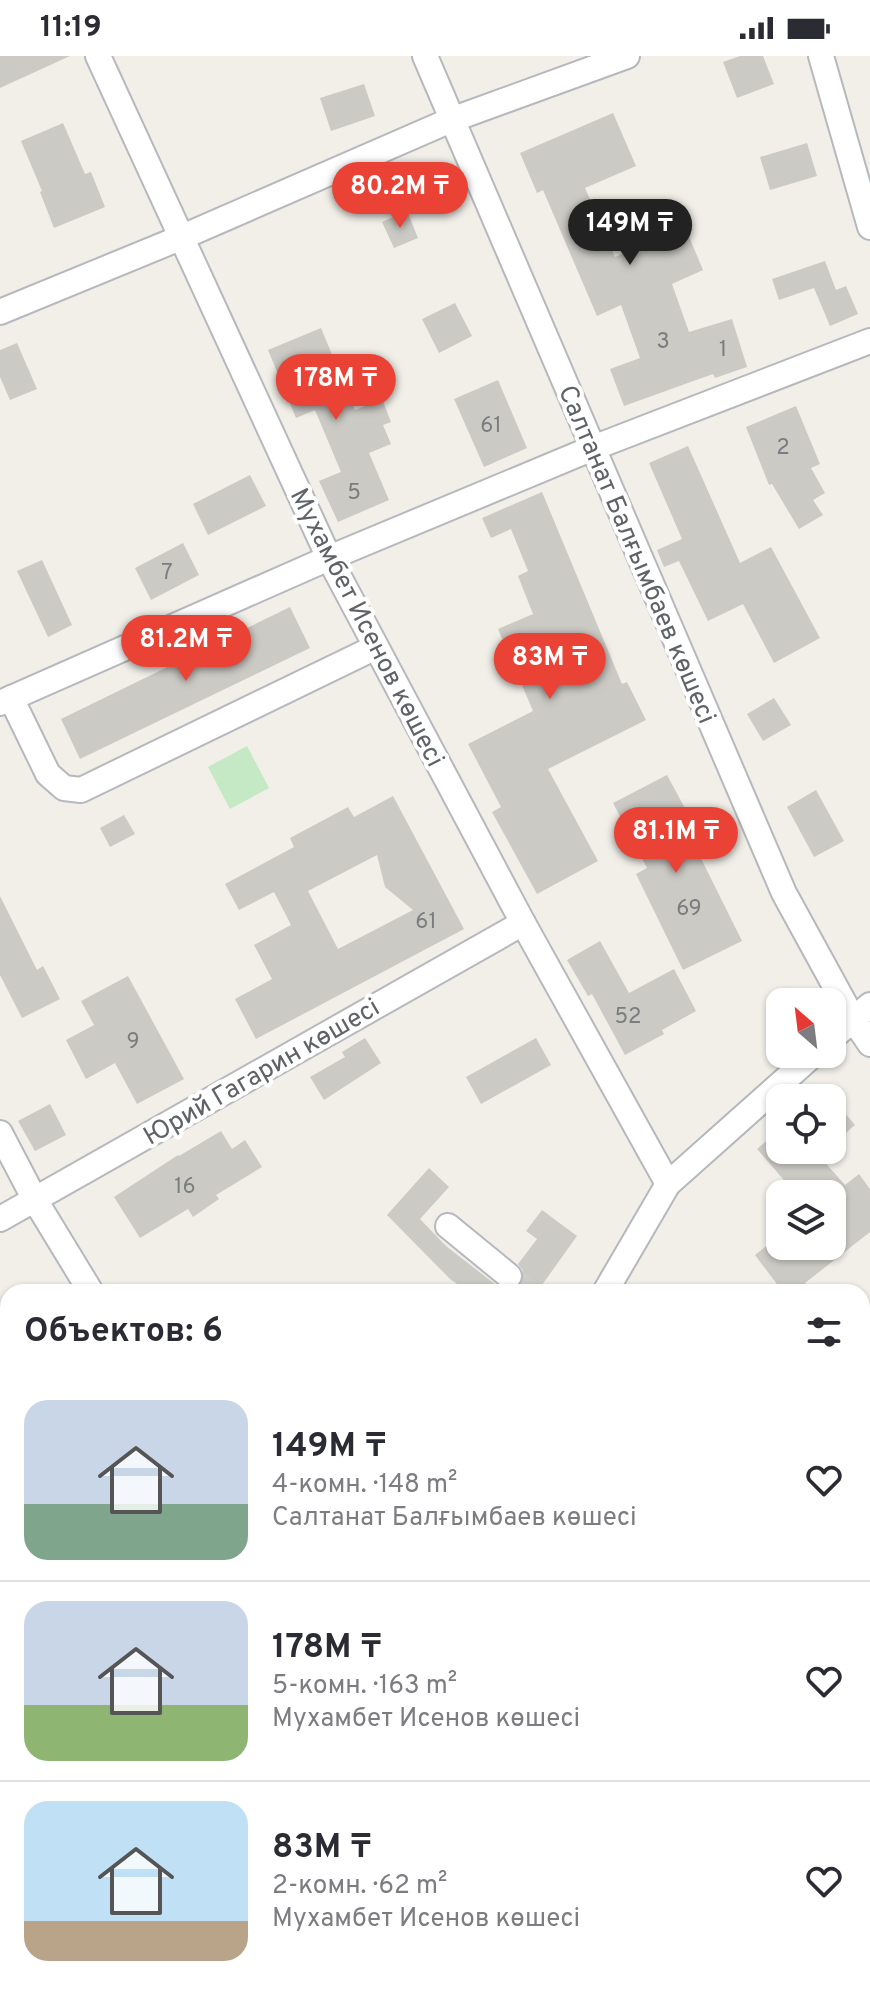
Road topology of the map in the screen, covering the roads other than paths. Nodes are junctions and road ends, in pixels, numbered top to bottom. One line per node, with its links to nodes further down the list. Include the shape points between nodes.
1 (98, 56): 8 (street, Мухамбет Исенов көшесі)
2 (425, 56): 5 (street, Салтанат Балғымбаев көшесі)
3 (627, 56): 5 (street)
4 (821, 56): 6 (street)
5 (451, 120): 8 (street); 11 (street, Салтанат Балғымбаев көшесі)
6 (861, 160): 7 (street)
7 (870, 227)
8 (180, 238): 9 (street); 12 (street, Мухамбет Исенов көшесі)
9 (0, 312)
10 (870, 341): 11 (street)
11 (593, 448): 12 (street); 16 (street, Салтанат Балғымбаев көшесі, via 784,893)
12 (329, 558): 13 (street, Мухамбет Исенов көшесі); 14 (street)
13 (376, 647): 14 (street, via 81,790 64,788 48,774); 15 (street, Мухамбет Исенов көшесі)
14 (6, 701)
15 (523, 923): 21 (street, Мухамбет Исенов көшесі); 22 (street, Юрий Гагарин көшесі)
16 (862, 1012): 17 (street); 18 (street, Салтанат Балғымбаев көшесі)
17 (846, 1026)
18 (870, 1044)
19 (798, 1068): 21 (street)
20 (0, 1133): 22 (street)
21 (668, 1184): 27 (street)
22 (35, 1200): 23 (street, Юрий Гагарин көшесі); 26 (street)
23 (0, 1219)
24 (448, 1226): 25 (street)
25 (509, 1276)
26 (86, 1284)
27 (610, 1284)

